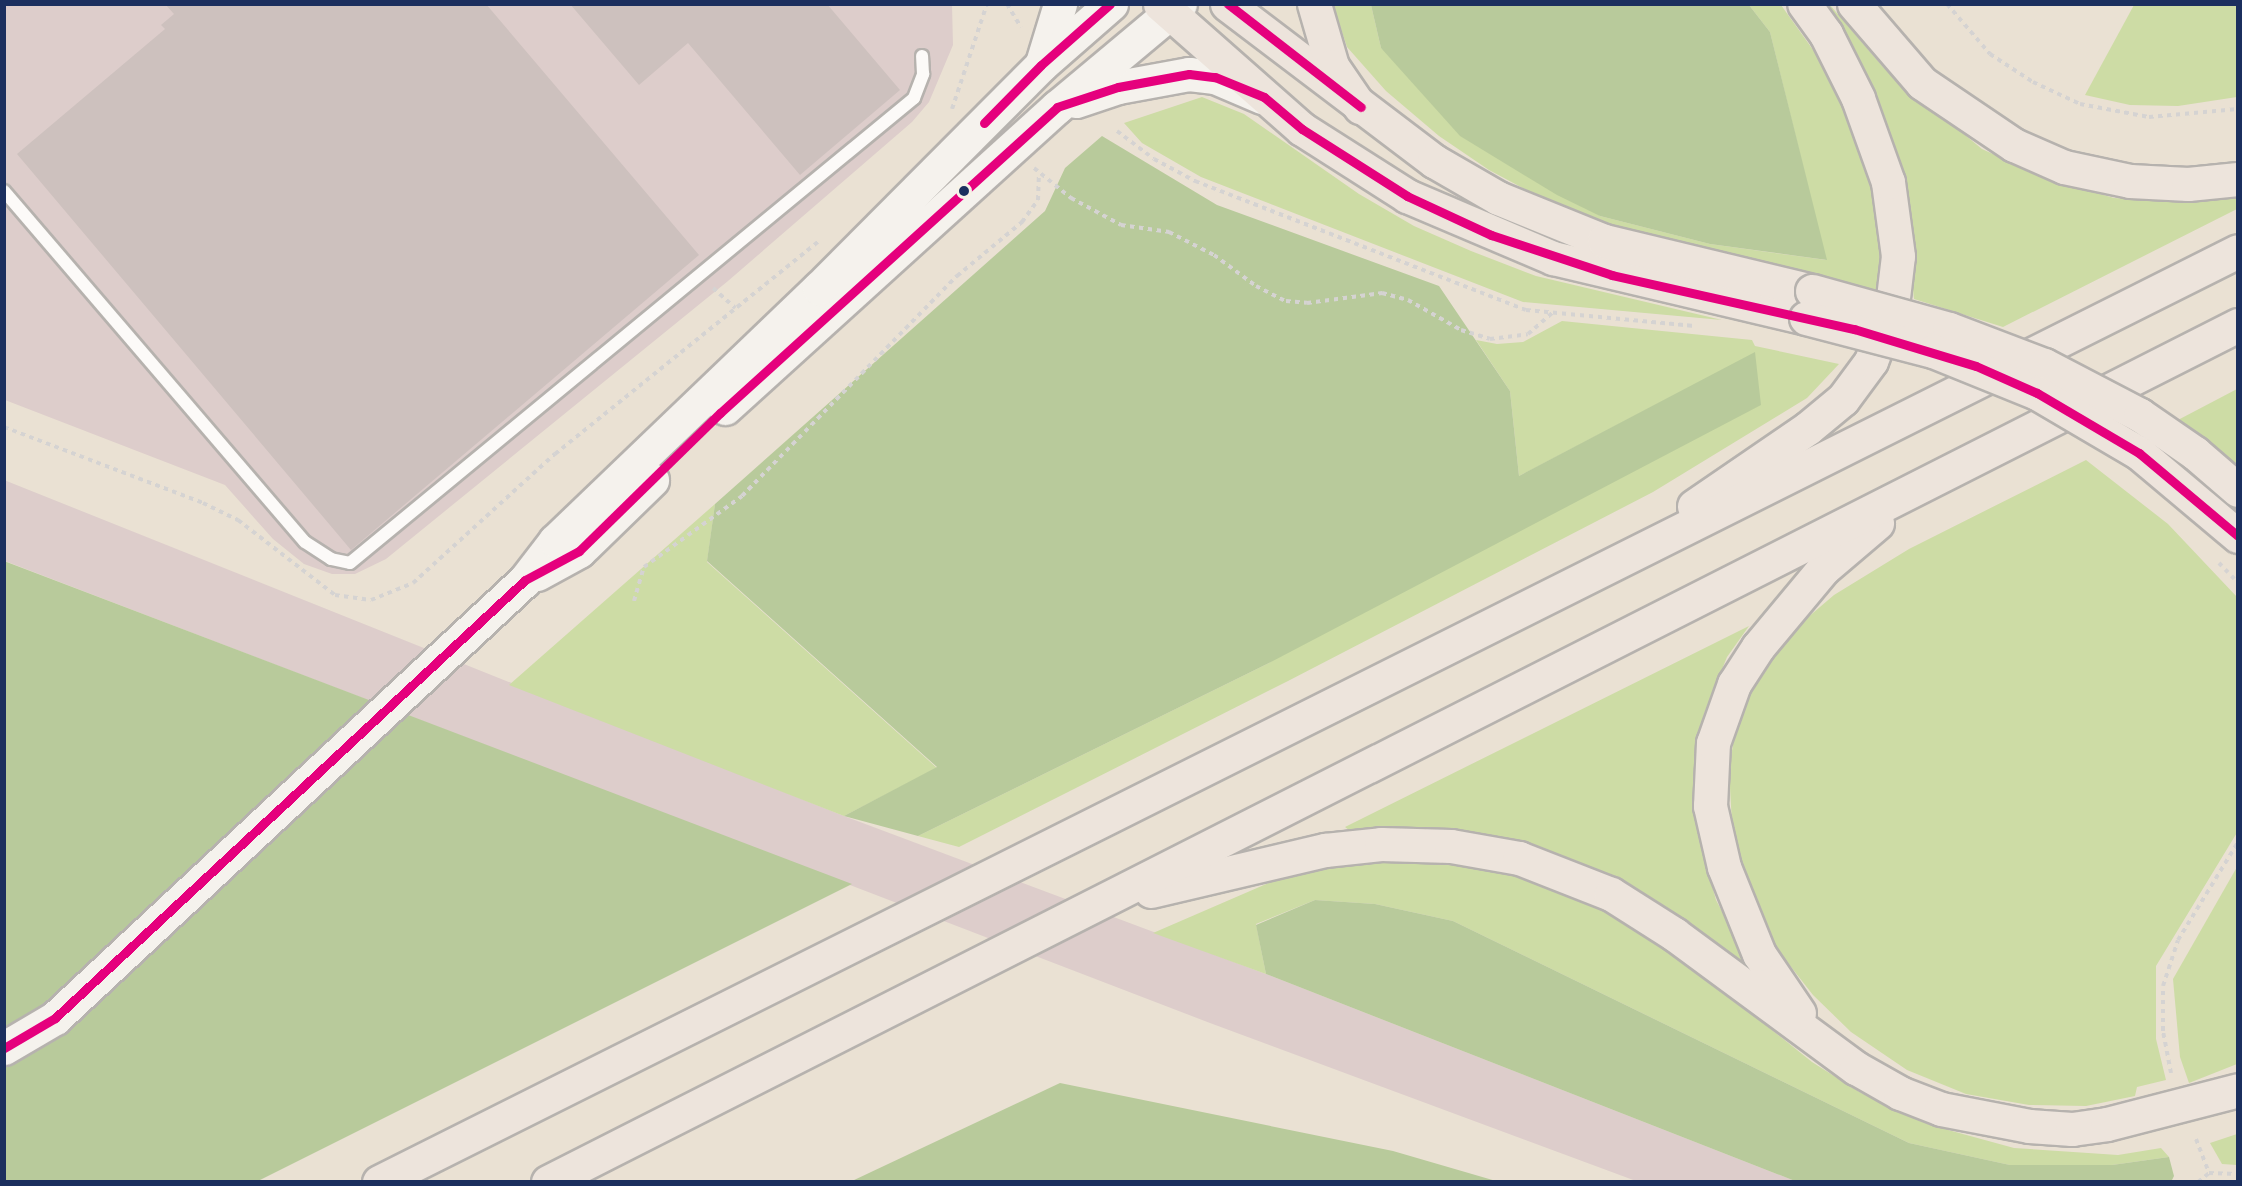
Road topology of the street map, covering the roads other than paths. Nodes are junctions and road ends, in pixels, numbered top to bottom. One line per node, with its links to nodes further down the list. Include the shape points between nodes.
1 (1060, 4): 9 (main road)
2 (1112, 4): 9 (main road)
3 (1227, 4): 12 (main road)
4 (1314, 4): 12 (main road, via 1332,66)
5 (1804, 4): 21 (main road, via 1826,34 1858,98 1888,182 1898,256 1892,306 1871,361 1843,399 1808,428)
6 (1854, 4): 13 (main road, via 1922,83 2013,145 2064,167 2130,181 2188,184)
7 (1170, 7): 10 (main road); 11 (main road)
8 (922, 56): 14 (lane, via 923,74 914,98 350,562 332,559 305,542)
9 (1041, 65): 22 (main road, via 819,288 555,541)
10 (1264, 98): 11 (main road, via 1215,77 1190,74 1118,87); 16 (main road, via 1368,173 1491,235 1612,275)
11 (1057, 107): 22 (main road, via 720,413 579,551)
12 (1360, 107): 16 (main road, via 1434,161 1546,220)
13 (2238, 178)
14 (4, 191)
15 (2238, 251): 21 (main road)
16 (1809, 305): 19 (main road, bridge, via 1949,329 2044,365 2140,416 2195,453); 20 (main road, bridge, via 2037,393 2139,453)
17 (2238, 325): 18 (main road)
18 (1915, 490): 23 (main road); 24 (main road, via 1823,569 1787,609 1734,684 1713,743 1710,806 1724,867 1759,954)
19 (2238, 490)
20 (2227, 547)
21 (1597, 574): 27 (main road)
22 (525, 580): 25 (main road, via 55,1018)
23 (1088, 908): 24 (main road, via 1268,862 1382,844 1451,846 1519,858 1611,894 1674,934); 28 (main road)
24 (1820, 1040): 26 (main road, via 1856,1068 1900,1093 1941,1109 2029,1126 2072,1129 2107,1125)
25 (4, 1048)
26 (2238, 1090)
27 (379, 1182)
28 (548, 1182)

